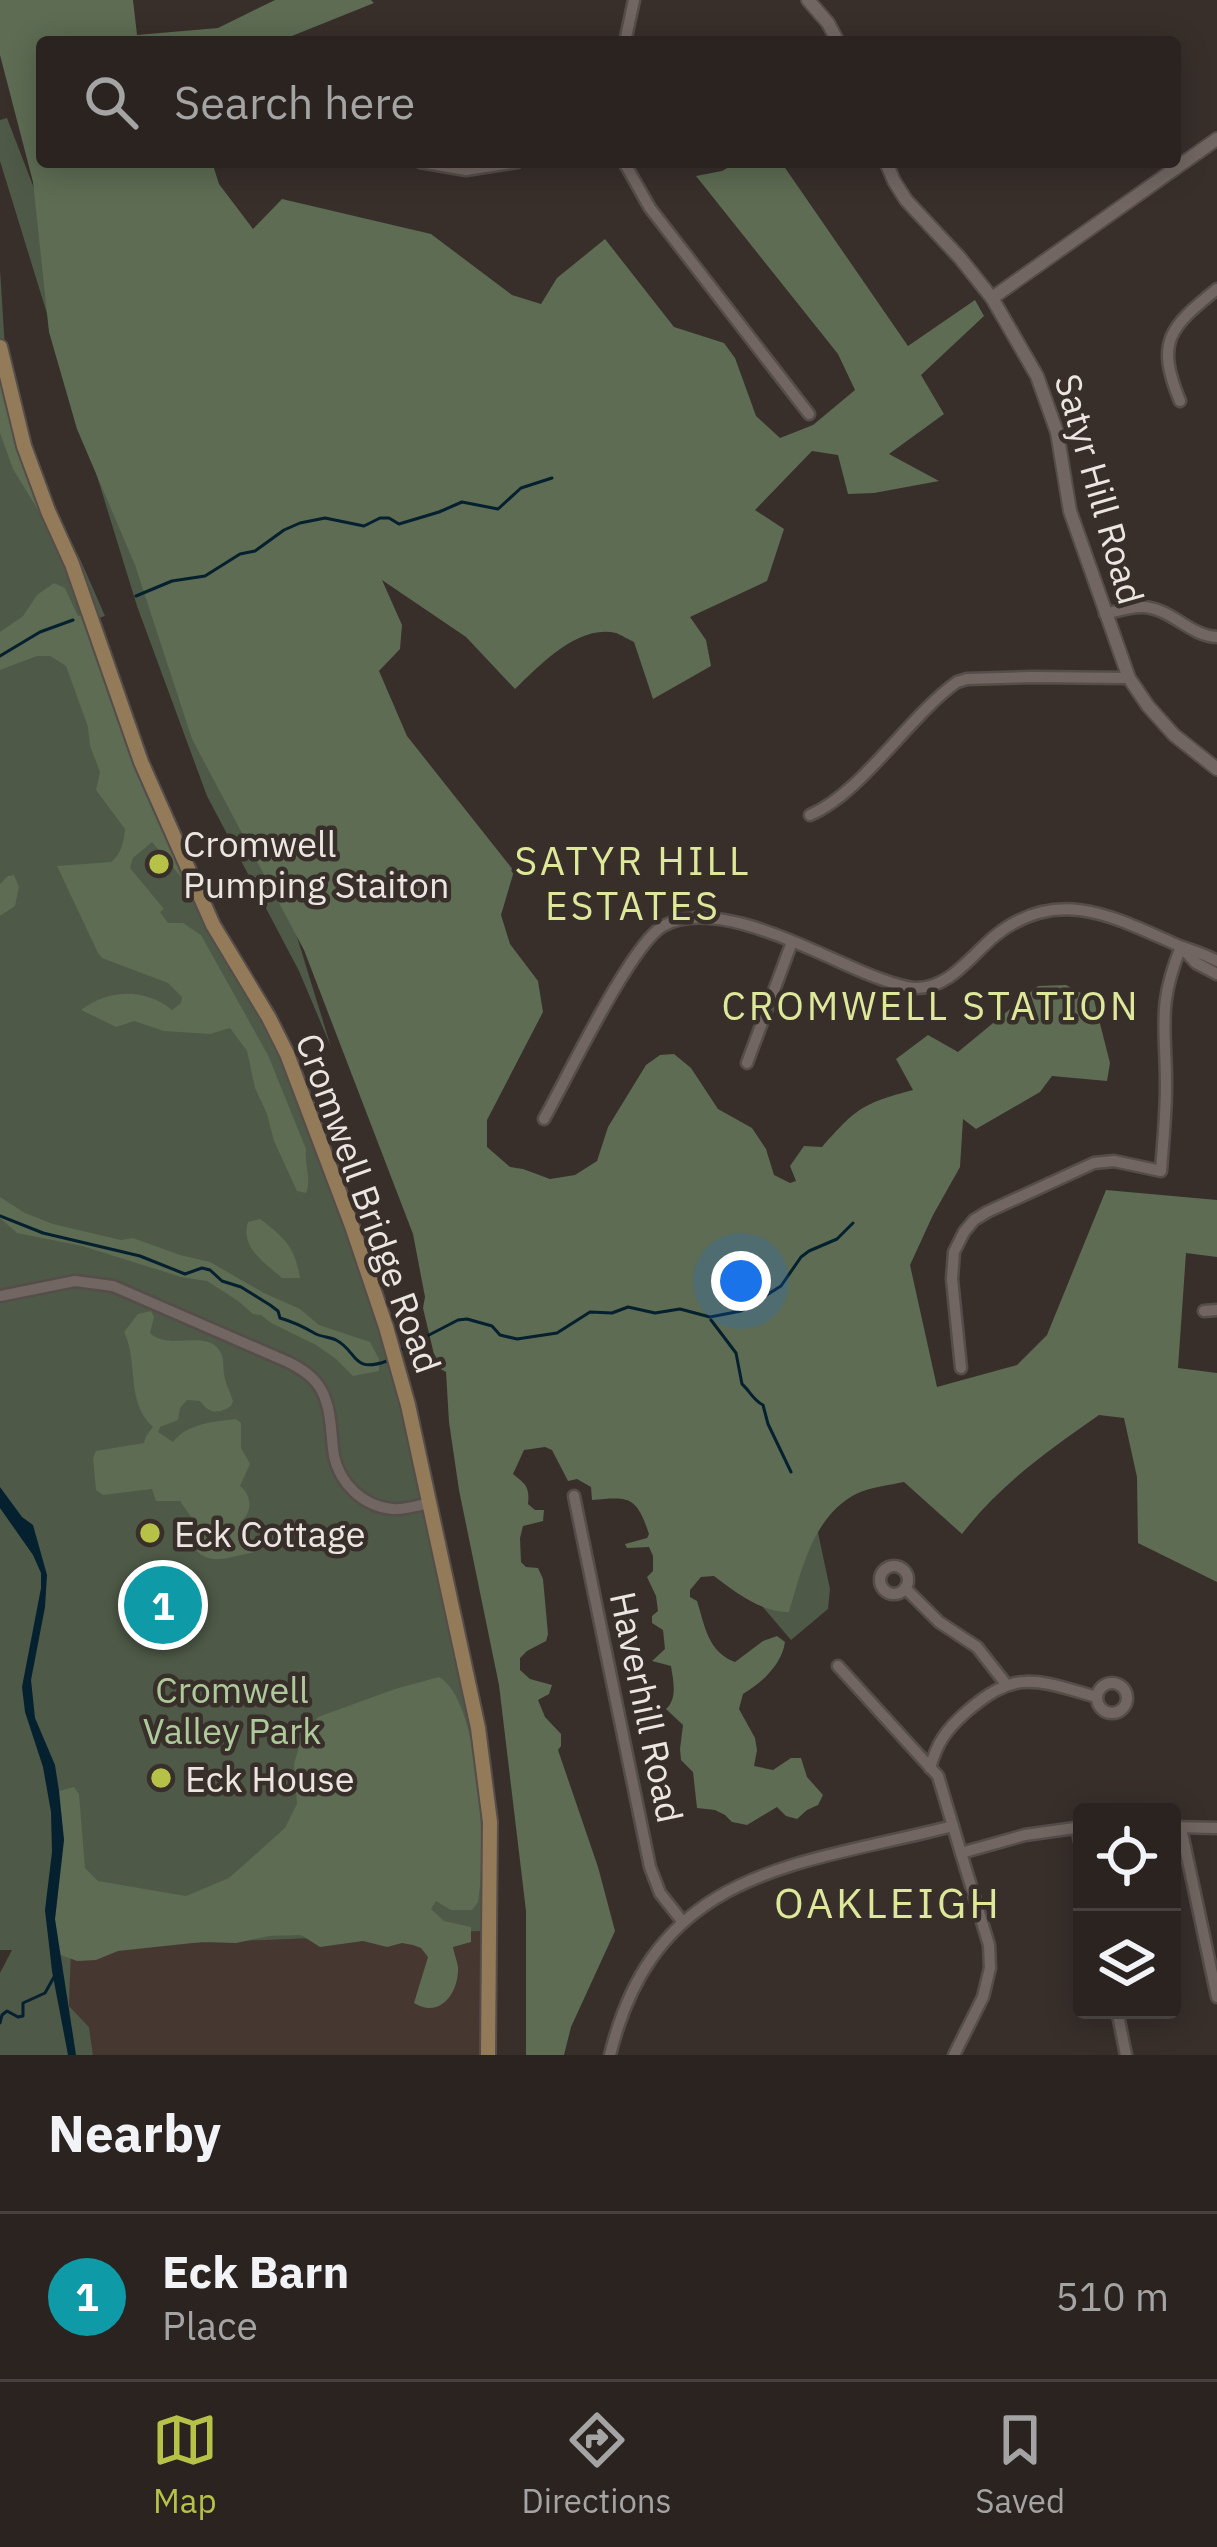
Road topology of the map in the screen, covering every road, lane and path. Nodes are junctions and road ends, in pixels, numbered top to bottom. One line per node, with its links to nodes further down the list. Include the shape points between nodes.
1 (634, 0): 3 (street)
2 (816, 2): 4 (street)
3 (626, 36)
4 (835, 36)
5 (1217, 139): 6 (street)
6 (1181, 164)
7 (627, 168): 14 (street)
8 (888, 168): 11 (street, Satyr Hill Road, via 906,200)
9 (1176, 168): 11 (street)
10 (1217, 290): 13 (street, via 1184,315 1167,350)
11 (992, 298): 15 (street, Satyr Hill Road, via 1053,417 1070,511)
12 (0, 347): 29 (main road, Cromwell Bridge Road, via 24,446 135,747 213,925 287,1054 352,1226 397,1362)
13 (1180, 401)
14 (809, 414)
15 (1105, 614): 16 (street, via 1152,608); 17 (street, Satyr Hill Road)
16 (1217, 637)
17 (1129, 678): 18 (street, Satyr Hill Road, via 1174,735); 19 (street, via 957,682)
18 (1217, 770)
19 (810, 815)
20 (792, 942): 21 (street, via 914,988 952,975 997,934 1046,912 1103,913); 24 (street); 25 (street, via 711,916 658,929)
21 (1181, 947): 22 (street); 23 (street); 27 (street, via 1163,1003 1161,1171 1094,1163 974,1220 952,1263)
22 (1217, 961)
23 (1217, 974)
24 (747, 1064)
25 (544, 1119)
26 (0, 1296): 29 (street, via 75,1281 113,1286 288,1362 320,1387 335,1462 356,1494 392,1509)
27 (961, 1368)
28 (574, 1496): 41 (street, Haverhill Road, via 650,1867)
29 (429, 1503): 44 (main road, Cromwell Bridge Road, via 488,1786)
30 (905, 1588): 32 (street, via 977,1647)
31 (838, 1666): 34 (street)
32 (1006, 1684): 33 (street, via 1030,1681); 34 (street, via 941,1736)
33 (1097, 1697)
34 (930, 1768): 35 (street)
35 (953, 1826): 40 (street); 41 (street, via 764,1874)
36 (1181, 1827): 37 (street)
37 (1217, 1828)
38 (1073, 1829): 40 (street)
39 (1181, 1848): 42 (street)
40 (962, 1853): 46 (street, via 990,1968)
41 (682, 1921): 45 (street, via 638,1978)
42 (1217, 1997)
43 (1119, 2019): 47 (street)
44 (488, 2055)
45 (610, 2055)
46 (954, 2055)
47 (1126, 2055)

